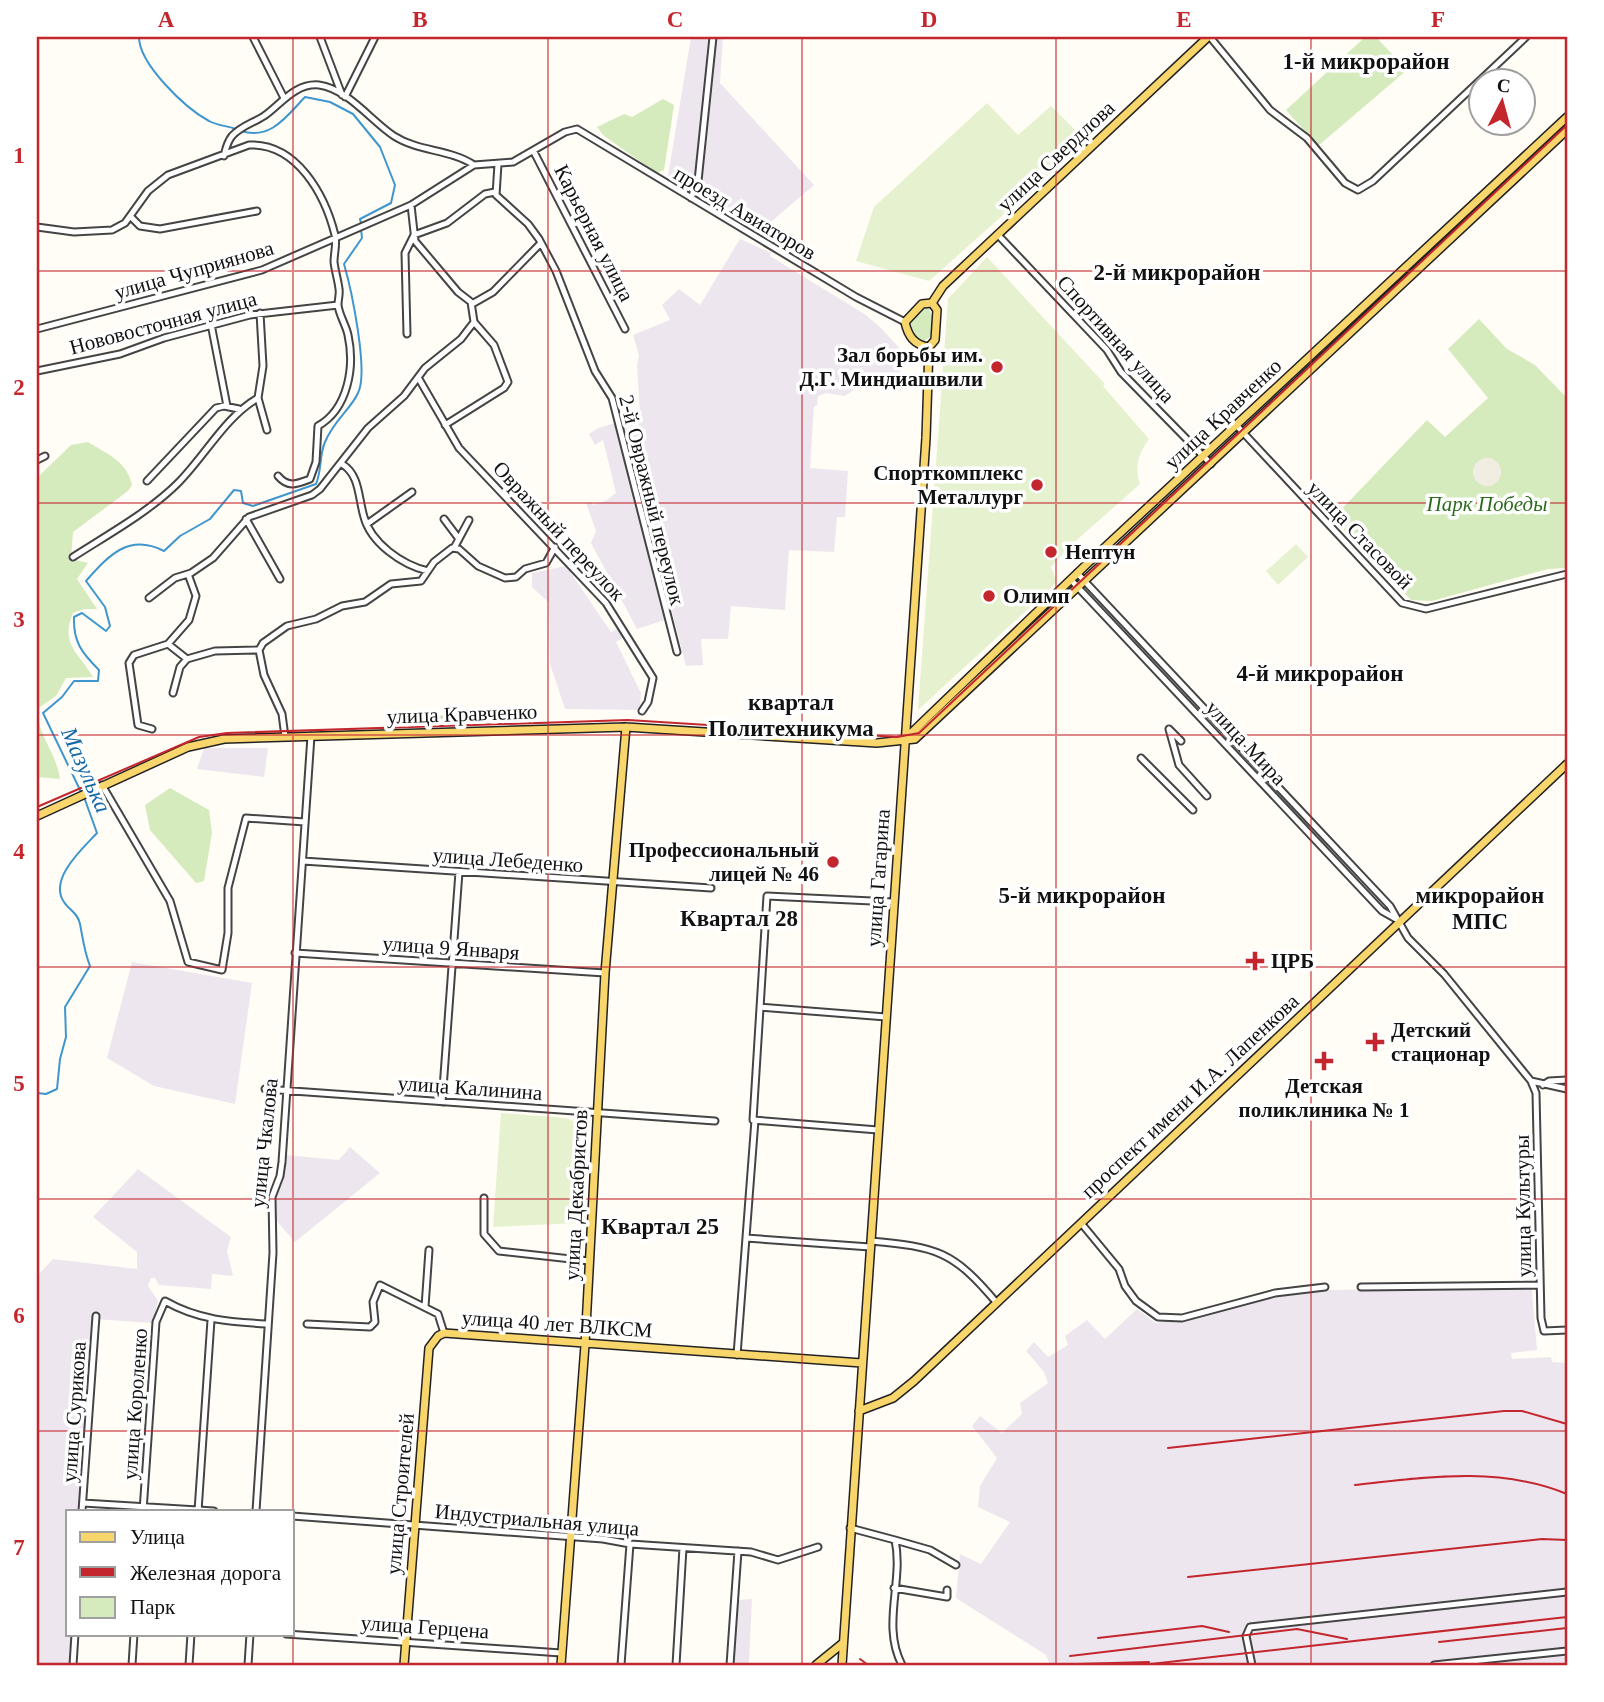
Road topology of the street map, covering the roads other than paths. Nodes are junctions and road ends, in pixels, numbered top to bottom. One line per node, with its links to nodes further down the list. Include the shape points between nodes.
1 (253, 37): 8 (street)
2 (320, 37): 7 (street)
3 (375, 37): 7 (street)
4 (713, 37): 22 (street, via 698,181)
5 (1209, 37): 6 (street, via 1270,110 1307,138 1345,183 1358,190); 32 (main road, улица Свердлова)
6 (1526, 37)
7 (343, 96): 8 (street, via 310,85); 18 (street, via 397,138)
8 (284, 98): 15 (street, via 232,136)
9 (1567, 118): 11 (main road, улица Кравченко)
10 (1567, 130): 12 (main road, улица Кравченко)
11 (1550, 133): 12 (street); 14 (main road, улица Кравченко)
12 (1557, 140): 16 (main road, улица Кравченко)
13 (534, 152): 17 (street); 22 (street, проезд Авиаторов, via 571,130 583,131); 43 (street, Карьерная улица)
14 (1527, 155): 16 (street); 19 (main road, улица Кравченко)
15 (224, 156): 27 (street, via 168,175 148,191); 33 (street, via 255,145 293,159 318,193)
16 (1534, 162): 20 (main road, улица Кравченко)
17 (498, 164): 18 (street); 21 (street)
18 (474, 165): 24 (street)
19 (1502, 177): 20 (street); 23 (main road, улица Кравченко)
20 (1509, 185): 25 (main road, улица Кравченко)
21 (495, 192): 31 (street, via 485,194 447,223); 34 (street, 2-й Овражный переулок, via 531,227)
22 (691, 198): 40 (street, проезд Авиаторов)
23 (1479, 200): 25 (street); 28 (main road, улица Кравченко)
24 (411, 205): 31 (street); 33 (street, улица Чуприянова)
25 (1486, 207): 30 (main road, улица Кравченко)
26 (257, 211): 27 (street, via 160,229 140,226)
27 (130, 216): 29 (street, via 105,232)
28 (1455, 221): 30 (street); 46 (main road, улица Кравченко)
29 (37, 227)
30 (1462, 229): 47 (main road, улица Кравченко)
31 (414, 235): 36 (street); 44 (street, via 405,253)
32 (998, 235): 35 (main road, улица Свердлова, via 943,286); 58 (street, Спортивная улица)
33 (336, 238): 37 (street); 42 (street, улица Чуприянова, via 262,270)
34 (540, 244): 36 (street, via 493,292); 92 (street, 2-й Овражный переулок, via 555,268 595,371 614,405)
35 (932, 303): 40 (main road, улица Свердлова, via 922,304); 45 (main road, улица Гагарина, via 937,310 936,333)
36 (472, 304): 39 (street)
37 (338, 305): 38 (street, Нововосточная улица); 62 (street, via 350,350 342,403 318,426 310,480 294,485 284,483)
38 (260, 313): 41 (street, Нововосточная улица); 50 (street, via 263,366)
39 (474, 322): 49 (street); 53 (street, via 494,345 508,382)
40 (905, 322): 45 (main road, via 916,343)
41 (211, 324): 48 (street, Нововосточная улица, via 120,355); 51 (street)
42 (37, 329)
43 (625, 329)
44 (407, 334)
45 (929, 347): 104 (main road, улица Гагарина)
46 (1316, 351): 47 (street); 54 (main road, улица Кравченко)
47 (1324, 359): 56 (main road, улица Кравченко)
48 (37, 371)
49 (419, 379): 53 (street, Овражный переулок); 60 (street, via 368,428)
50 (258, 398): 52 (street); 55 (street)
51 (227, 406): 52 (street); 64 (street, via 216,408)
52 (239, 409): 76 (street, via 175,486)
53 (445, 425): 74 (street, Овражный переулок, via 471,462)
54 (1237, 426): 56 (street, улица Стасовой); 58 (main road, улица Кравченко)
55 (268, 430)
56 (1243, 434): 61 (main road, улица Кравченко); 81 (street, улица Стасовой, via 1402,603 1411,607 1426,609)
57 (45, 456): 59 (street)
58 (1204, 457): 61 (street, Спортивная улица); 63 (main road, улица Кравченко)
59 (37, 460)
60 (342, 464): 67 (street, via 312,495); 70 (street, via 353,472)
61 (1211, 464): 65 (main road, улица Кравченко)
62 (278, 475)
63 (1183, 476): 65 (street); 71 (main road, улица Кравченко)
64 (147, 481)
65 (1190, 484): 72 (main road, улица Кравченко)
66 (412, 492): 70 (street)
67 (246, 519): 80 (street, via 220,552); 83 (street)
68 (444, 519): 73 (street)
69 (469, 520): 73 (street)
70 (366, 524): 79 (street, via 377,541 409,565)
71 (1124, 530): 72 (street); 77 (main road, улица Кравченко)
72 (1132, 538): 78 (main road, улица Кравченко)
73 (459, 539): 75 (street)
74 (555, 547): 75 (street, via 546,563 509,578 478,566); 97 (street, Овражный переулок, via 611,609 652,674 648,702)
75 (454, 548): 79 (street)
76 (73, 557)
77 (1089, 562): 78 (street); 82 (main road, улица Кравченко)
78 (1096, 570): 84 (main road, улица Кравченко)
79 (428, 572): 91 (street, via 421,581 391,584 365,602 287,626)
80 (188, 574): 86 (street); 90 (street, via 196,599 188,620)
81 (1567, 574)
82 (1074, 577): 84 (street, улица Мира); 85 (main road, улица Кравченко)
83 (280, 579)
84 (1082, 584): 87 (main road, улица Кравченко); 106 (street, улица Мира); 108 (street, улица Мира)
85 (1056, 594): 87 (street); 88 (main road, улица Кравченко)
86 (149, 598)
87 (1064, 602): 89 (main road, улица Кравченко)
88 (1028, 621): 89 (street); 94 (main road, улица Кравченко)
89 (1036, 628): 95 (main road, улица Кравченко)
90 (168, 644): 93 (street); 100 (street, via 134,655 129,663 138,725)
91 (259, 650): 93 (street, via 215,651); 103 (street, via 264,675 282,714)
92 (677, 652)
93 (187, 659): 96 (street, via 180,667)
94 (963, 681): 95 (street); 98 (main road, улица Кравченко)
95 (971, 689): 101 (main road, улица Кравченко)
96 (173, 694)
97 (642, 710)
98 (916, 725): 101 (street); 104 (main road, улица Кравченко)
99 (626, 727): 102 (main road, улица Кравченко); 104 (main road, улица Кравченко, via 877,743); 119 (main road, улица Декабристов)
100 (152, 729)
101 (924, 733): 104 (main road, улица Кравченко)
102 (311, 736): 103 (main road, улица Кравченко); 114 (street, улица Чкалова)
103 (285, 737): 110 (main road, улица Кравченко, via 204,742)
104 (904, 739): 121 (main road, улица Гагарина)
105 (1181, 741): 111 (street, via 1169,729 1179,765)
106 (1247, 755): 108 (street); 115 (street, улица Мира)
107 (1141, 758): 112 (street)
108 (1242, 761): 116 (street, улица Мира)
109 (1567, 764): 122 (main road, проспект имени И.А. Лапенкова)
110 (102, 785): 113 (main road, улица Кравченко); 114 (street, via 155,872 170,901 188,962 197,966 222,970 228,888 246,818)
111 (1208, 796)
112 (1193, 810)
113 (37, 816)
114 (306, 822): 117 (street, улица Чкалова)
115 (1319, 831): 116 (street); 122 (street, улица Мира)
116 (1313, 837): 122 (street, улица Мира, via 1382,911)
117 (303, 861): 118 (street, улица Лебеденко); 123 (street, улица Чкалова)
118 (459, 872): 119 (street, улица Лебеденко); 124 (street)
119 (613, 883): 120 (street, улица Лебеденко); 125 (main road, улица Декабристов)
120 (710, 888)
121 (893, 902): 126 (street, via 767,896); 127 (main road, улица Гагарина)
122 (1402, 922): 129 (street, улица Мира, via 1408,938 1444,974); 140 (main road, проспект имени И.А. Лапенкова)
123 (295, 953): 124 (street, улица 9 Января); 133 (street, улица Чкалова)
124 (452, 965): 125 (street, улица 9 Января); 134 (street)
125 (605, 973): 135 (main road, улица Декабристов)
126 (760, 1007): 127 (street); 136 (street)
127 (886, 1017): 138 (main road, улица Гагарина)
128 (1567, 1080): 130 (street)
129 (1531, 1081): 130 (street); 145 (street, улица Культуры, via 1536,1093)
130 (1543, 1085): 132 (street)
131 (265, 1089): 133 (street, улица Калинина)
132 (1567, 1089)
133 (285, 1090): 134 (street, улица Калинина); 152 (street, улица Чкалова, via 280,1177 272,1197)
134 (442, 1101): 135 (street, улица Калинина)
135 (598, 1112): 137 (street, улица Калинина); 144 (main road, улица Декабристов)
136 (753, 1120): 138 (street); 141 (street)
137 (715, 1121)
138 (878, 1130): 142 (main road, улица Гагарина)
139 (484, 1198): 144 (street, via 484,1234 499,1251)
140 (1081, 1223): 146 (street, via 1119,1269 1136,1301 1158,1317 1182,1318 1275,1293); 148 (main road, проспект имени И.А. Лапенкова)
141 (746, 1238): 142 (street); 157 (street)
142 (871, 1244): 148 (street, via 917,1246 950,1257 972,1273); 158 (main road, улица Гагарина)
143 (429, 1250): 149 (street)
144 (589, 1261): 156 (main road, улица Декабристов)
145 (1539, 1285): 147 (street); 154 (street, улица Культуры, via 1544,1331)
146 (1325, 1287)
147 (1361, 1287)
148 (996, 1302): 159 (main road, проспект имени И.А. Лапенкова, via 899,1393)
149 (425, 1307): 153 (street, улица 40 лет ВЛКСМ, via 380,1285 374,1293 375,1322 370,1327); 155 (street, улица 40 лет ВЛКСМ, via 441,1317)
150 (96, 1316): 160 (street, улица Сурикова)
151 (211, 1320): 152 (street); 161 (street, улица Короленко, via 165,1301 156,1322); 164 (street)
152 (267, 1324): 165 (street, улица Чкалова)
153 (307, 1324)
154 (1567, 1330)
155 (444, 1334): 156 (main road, улица 40 лет ВЛКСМ); 167 (main road, улица Строителей, via 429,1348)
156 (585, 1345): 157 (main road, улица 40 лет ВЛКСМ); 169 (main road, улица Декабристов)
157 (737, 1355): 158 (main road, улица 40 лет ВЛКСМ)
158 (862, 1363): 159 (main road, улица Гагарина)
159 (859, 1411): 168 (main road, улица Гагарина)
160 (83, 1503): 161 (street); 162 (street, улица Сурикова)
161 (143, 1509): 163 (street)
162 (82, 1510)
163 (170, 1510)
164 (198, 1510)
165 (256, 1510)
166 (294, 1516): 167 (street, Индустриальная улица)
167 (414, 1525): 169 (street, Индустриальная улица); 184 (main road, улица Строителей)
168 (850, 1528): 170 (street); 185 (main road, улица Гагарина)
169 (570, 1536): 171 (street, Индустриальная улица); 187 (main road, улица Декабристов)
170 (895, 1540): 175 (street, via 930,1550); 176 (street)
171 (630, 1544): 173 (street, Индустриальная улица); 194 (street)
172 (818, 1547): 174 (street, Индустриальная улица, via 778,1560)
173 (683, 1548): 174 (street, Индустриальная улица); 195 (street)
174 (738, 1551): 196 (street)
175 (957, 1565)
176 (894, 1588): 177 (street, via 947,1597); 199 (street, via 891,1615)
177 (947, 1590)
178 (1567, 1592): 200 (street, via 1251,1627 1246,1636)
179 (294, 1635): 184 (street, улица Герцена)
180 (75, 1636): 188 (street)
181 (134, 1636): 189 (street)
182 (191, 1636): 190 (street)
183 (250, 1636): 191 (street)
184 (405, 1642): 187 (street, улица Герцена); 192 (main road, улица Строителей)
185 (843, 1643): 197 (main road); 198 (main road, улица Гагарина)
186 (1567, 1651): 201 (street)
187 (561, 1653): 193 (main road, улица Декабристов)
188 (73, 1665)
189 (132, 1665)
190 (189, 1665)
191 (247, 1665)
192 (404, 1665)
193 (561, 1665)
194 (621, 1665)
195 (676, 1665)
196 (730, 1665)
197 (816, 1665)
198 (842, 1665)
199 (902, 1665)
200 (1252, 1665)
201 (1434, 1665)

